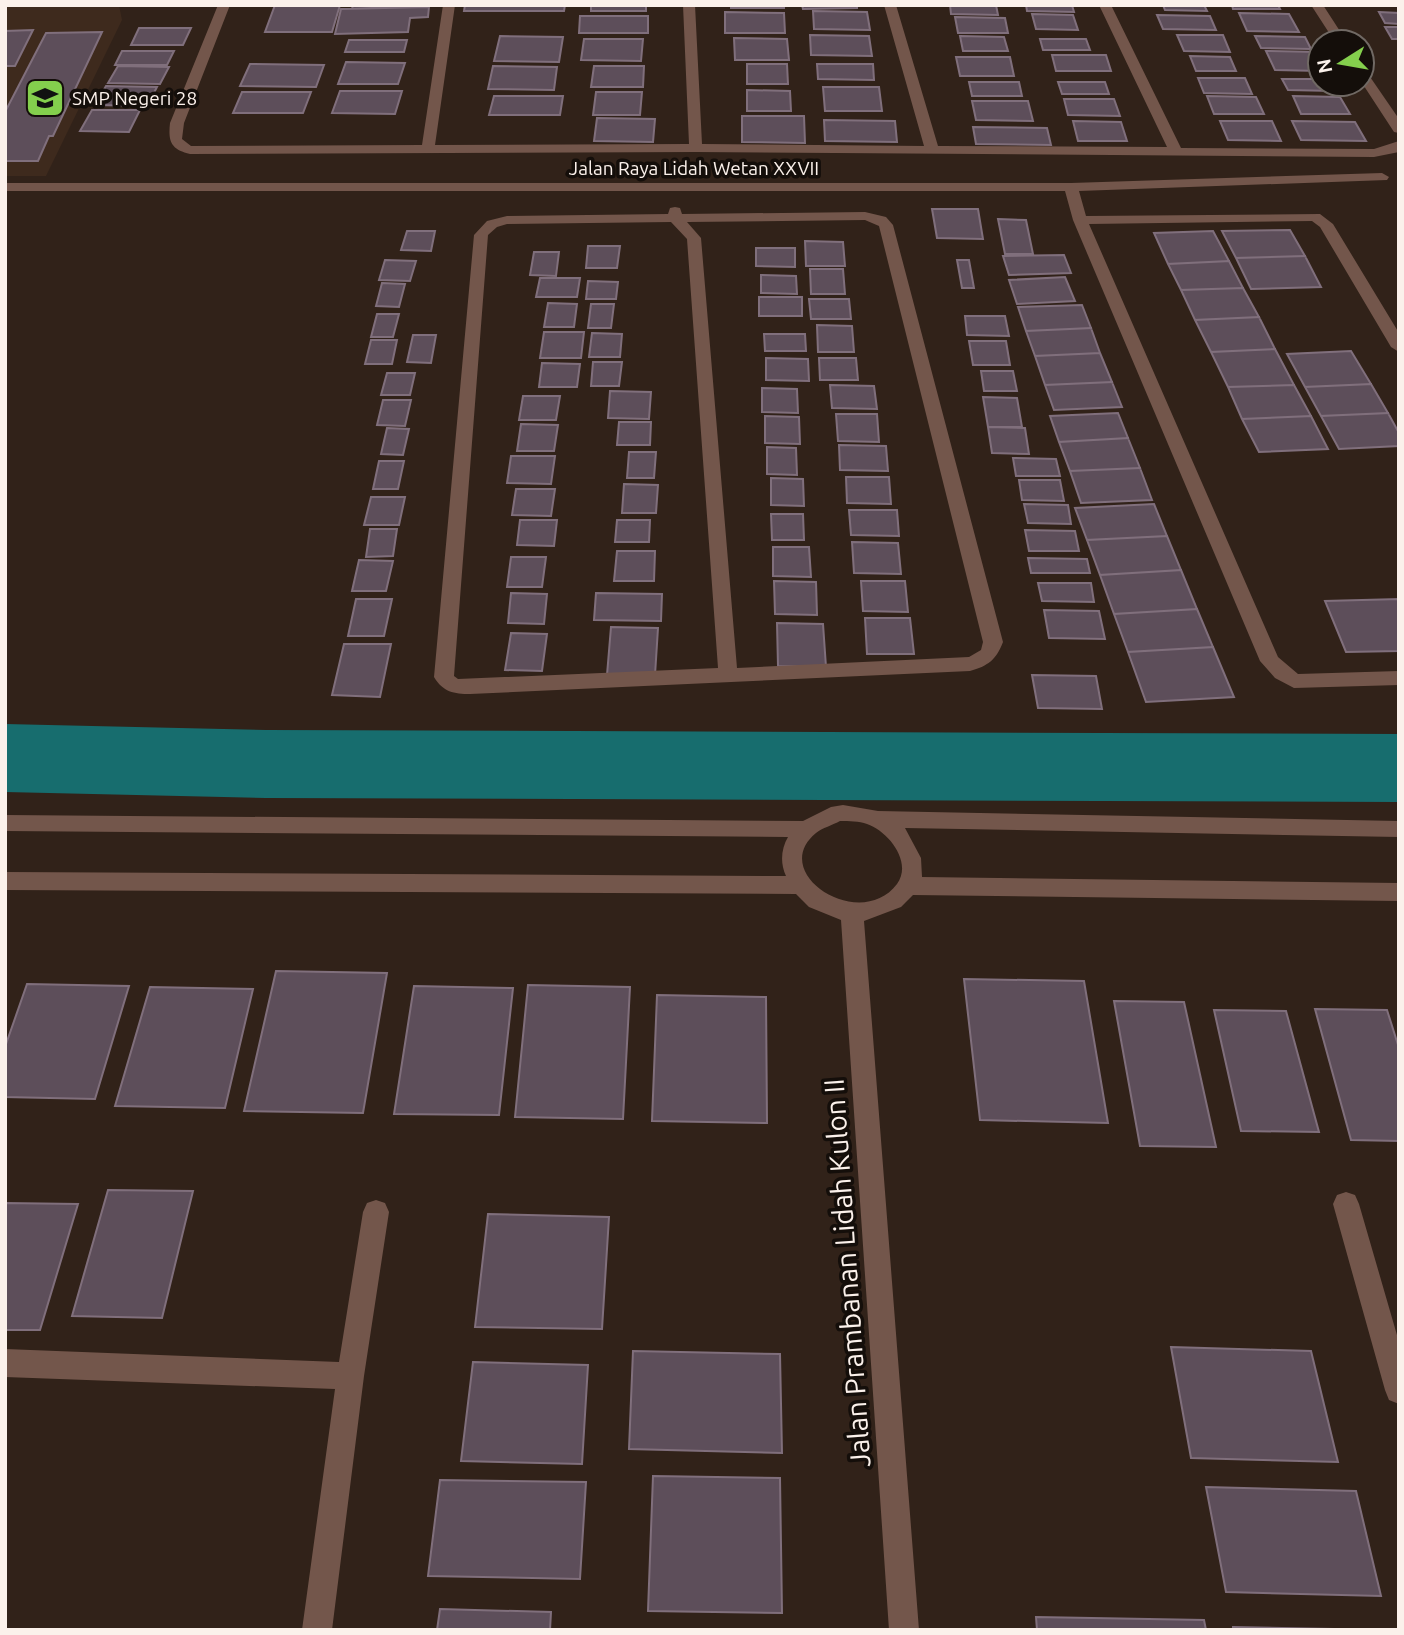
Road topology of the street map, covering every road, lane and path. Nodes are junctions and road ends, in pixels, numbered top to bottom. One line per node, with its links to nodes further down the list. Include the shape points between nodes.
1 (224, 5): 13 (street, via 177,123 179,146 190,150)
2 (449, 5): 13 (street)
3 (689, 5): 11 (street)
4 (890, 5): 12 (street)
5 (1105, 5): 14 (street)
6 (1317, 5): 7 (street)
7 (1332, 28)
8 (1376, 95): 9 (street)
9 (1399, 129)
10 (1399, 145): 14 (street, via 1374,153)
11 (696, 148): 12 (street); 13 (street)
12 (932, 149): 14 (street)
13 (428, 150)
14 (1175, 150)
15 (1382, 177): 17 (street, Jalan Raya Lidah Wetan XXVII)
16 (5, 187): 18 (street, Jalan Raya Lidah Wetan XXVII)
17 (1071, 187): 19 (street, Jalan Raya Lidah Wetan XXVII); 21 (street)
18 (673, 188): 19 (street, Jalan Raya Lidah Wetan XXVII); 20 (street)
19 (714, 202): 20 (street); 22 (street); 24 (street, via 864,216 886,225 993,642 983,660 970,664)
20 (676, 219): 22 (street); 24 (street, via 507,220 490,224 481,234 444,677 454,687 470,687)
21 (1080, 219): 23 (street, via 1315,216 1326,223); 25 (street, via 1270,661 1294,681)
22 (694, 238): 24 (street)
23 (1399, 347)
24 (727, 673)
25 (1399, 678)
26 (878, 819): 28 (street, via 838,813 819,818); 29 (street); 32 (street, via 905,841 911,856)
27 (5, 823): 28 (street)
28 (804, 829): 31 (street, via 791,856)
29 (1399, 829)
30 (5, 881): 31 (street)
31 (799, 886): 34 (street, via 821,904)
32 (908, 886): 33 (street); 34 (street, via 885,906)
33 (1399, 892)
34 (852, 912): 41 (street, Jalan Prambanan Lidah Kulon II)
35 (1346, 1204): 39 (street)
36 (376, 1212): 38 (street)
37 (5, 1363): 38 (street)
38 (350, 1377): 40 (street)
39 (1398, 1386)
40 (317, 1630)
41 (904, 1630)

